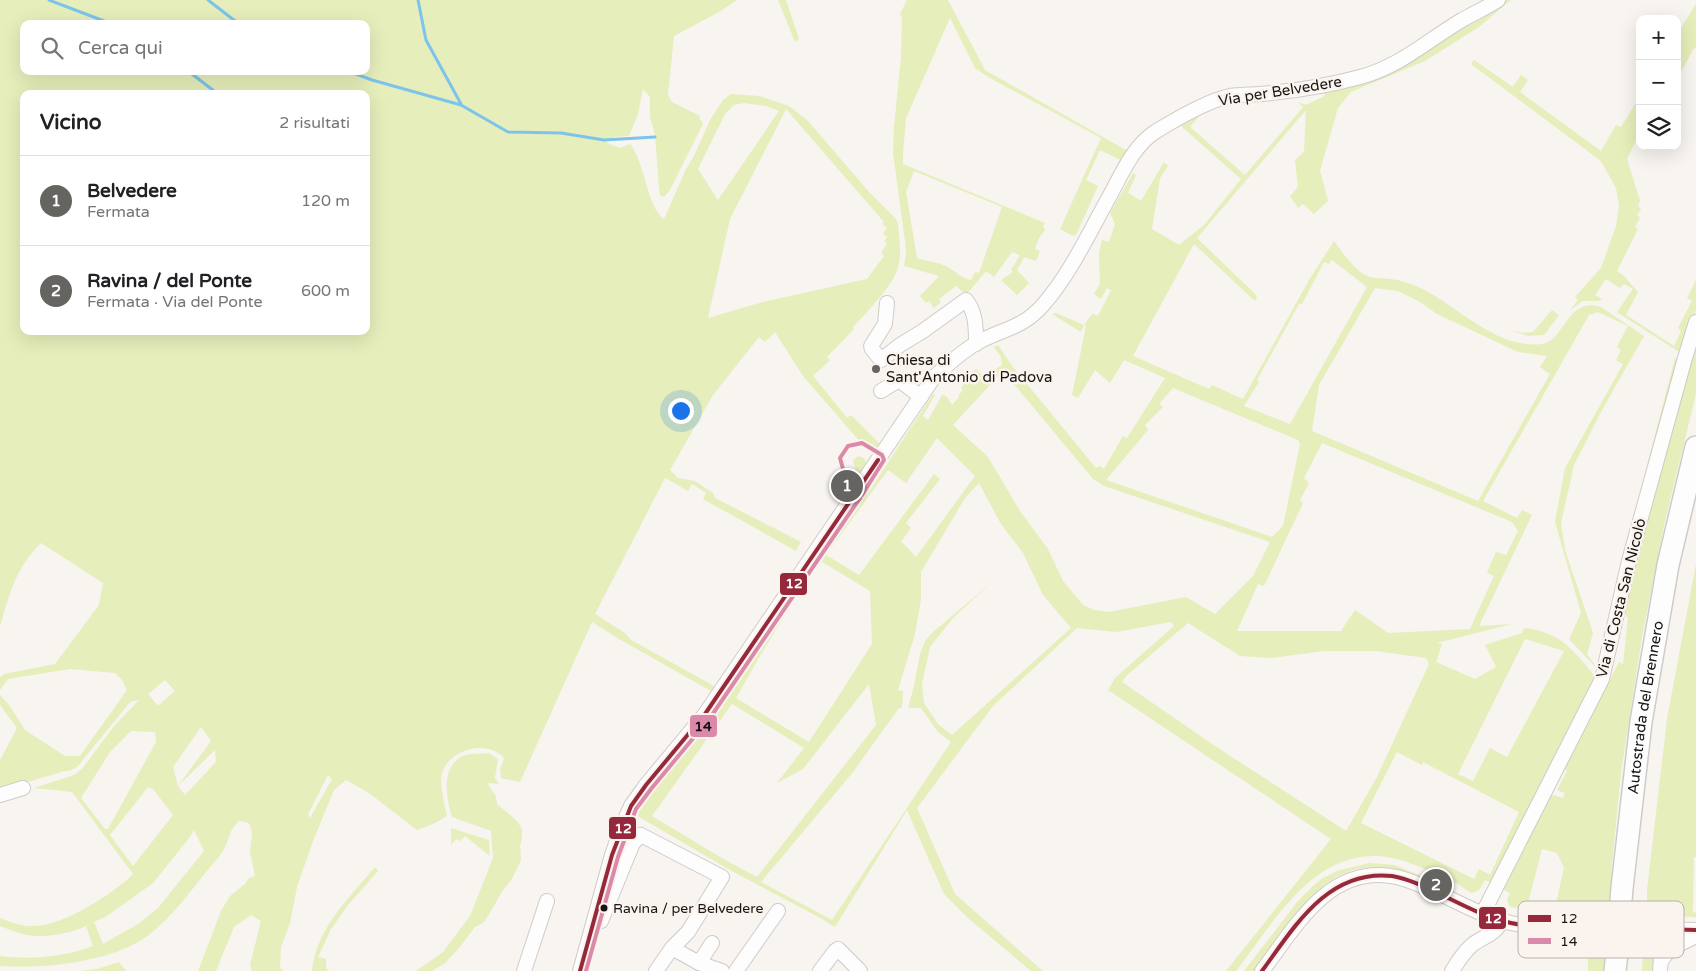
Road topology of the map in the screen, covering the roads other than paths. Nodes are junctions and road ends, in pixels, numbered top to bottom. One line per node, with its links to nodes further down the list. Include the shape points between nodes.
1 (1498, 0): 4 (street, Via per Belvedere, via 1377,72 1309,88 1230,96 1156,131 1142,142 1130,160 1062,282 1046,301 1026,321)
2 (887, 303): 4 (street, via 885,324 871,346 881,360 966,300 974,317)
3 (1696, 322): 15 (street, Via di Costa San Nicolò, via 1629,561 1599,687)
4 (976, 344): 6 (street, Via per Belvedere, via 934,377)
5 (881, 391): 6 (street, via 899,380)
6 (921, 397): 24 (street, Via per Belvedere, via 710,708 631,806 612,855)
7 (1696, 448): 11 (highway, Autostrada del Brennero, via 1668,565 1641,722)
8 (1696, 505): 11 (highway, Autostrada del Brennero, via 1681,566)
9 (23, 788): 10 (street)
10 (0, 795)
11 (1629, 888): 13 (highway, Autostrada del Brennero)
12 (547, 901): 23 (street)
13 (1628, 901)
14 (778, 911): 27 (street)
15 (1483, 913): 16 (street); 30 (street, via 1401,878 1379,875 1356,878 1336,886 1316,902)
16 (1502, 920): 17 (street); 31 (street, via 1499,927 1466,951)
17 (1518, 922)
18 (1696, 936): 19 (street)
19 (1684, 942)
20 (712, 943): 22 (street)
21 (672, 948): 22 (street); 24 (street, Via per Belvedere, via 688,932 722,877 640,836 633,842); 25 (street, Via per Belvedere)
22 (699, 963): 26 (street)
23 (524, 971)
24 (580, 971)
25 (656, 971)
26 (722, 971)
27 (736, 971)
28 (820, 971): 29 (street, via 838,949)
29 (860, 971)
30 (1262, 971)
31 (1452, 971)

